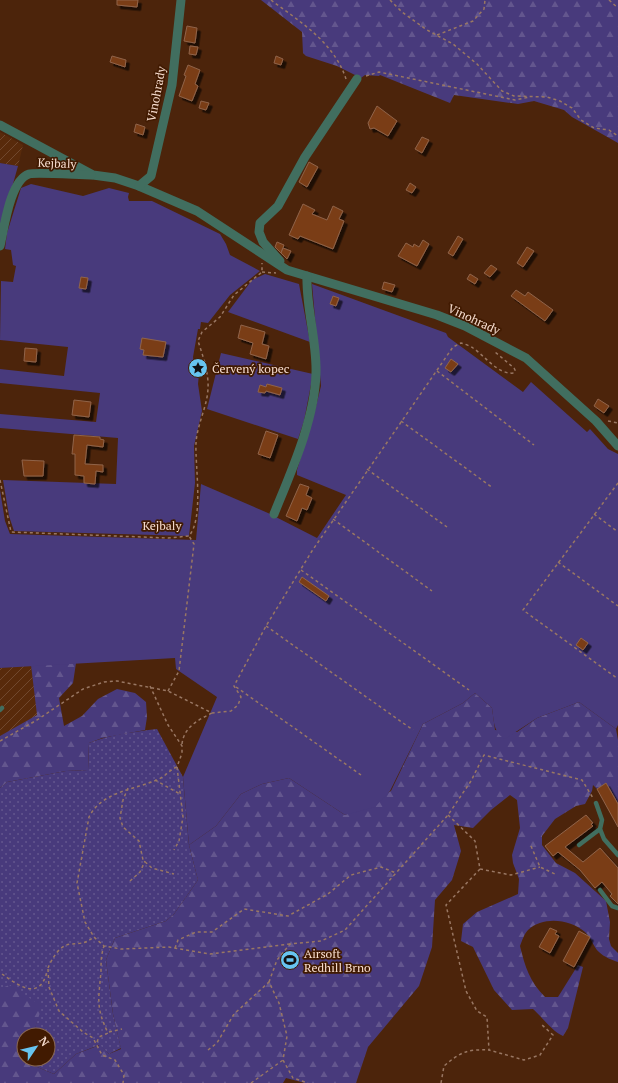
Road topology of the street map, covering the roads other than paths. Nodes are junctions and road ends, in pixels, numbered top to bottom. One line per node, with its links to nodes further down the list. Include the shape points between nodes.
1 (181, 0): 5 (street, Vinohrady, via 172,85 151,176)
2 (357, 79): 7 (street, via 305,157 278,206 260,224 259,232 263,242)
3 (0, 125): 4 (street, Vinohrady)
4 (93, 175): 5 (street, Vinohrady, via 115,178); 6 (street, Kejbaly, via 30,174 20,180 8,212)
5 (139, 186): 7 (street, Vinohrady, via 197,211)
6 (0, 246)
7 (287, 270): 8 (street, Vinohrady)
8 (307, 276): 9 (street, Vinohrady, via 437,315 465,326 526,358 596,421); 10 (street, via 316,373 308,419 292,472)
9 (618, 446)
10 (274, 514)
11 (596, 803): 12 (lane, via 602,820)
12 (600, 829): 13 (lane); 14 (lane, via 604,839)
13 (579, 846)
14 (618, 855)
15 (600, 890): 16 (lane, via 612,906)
16 (618, 908)

